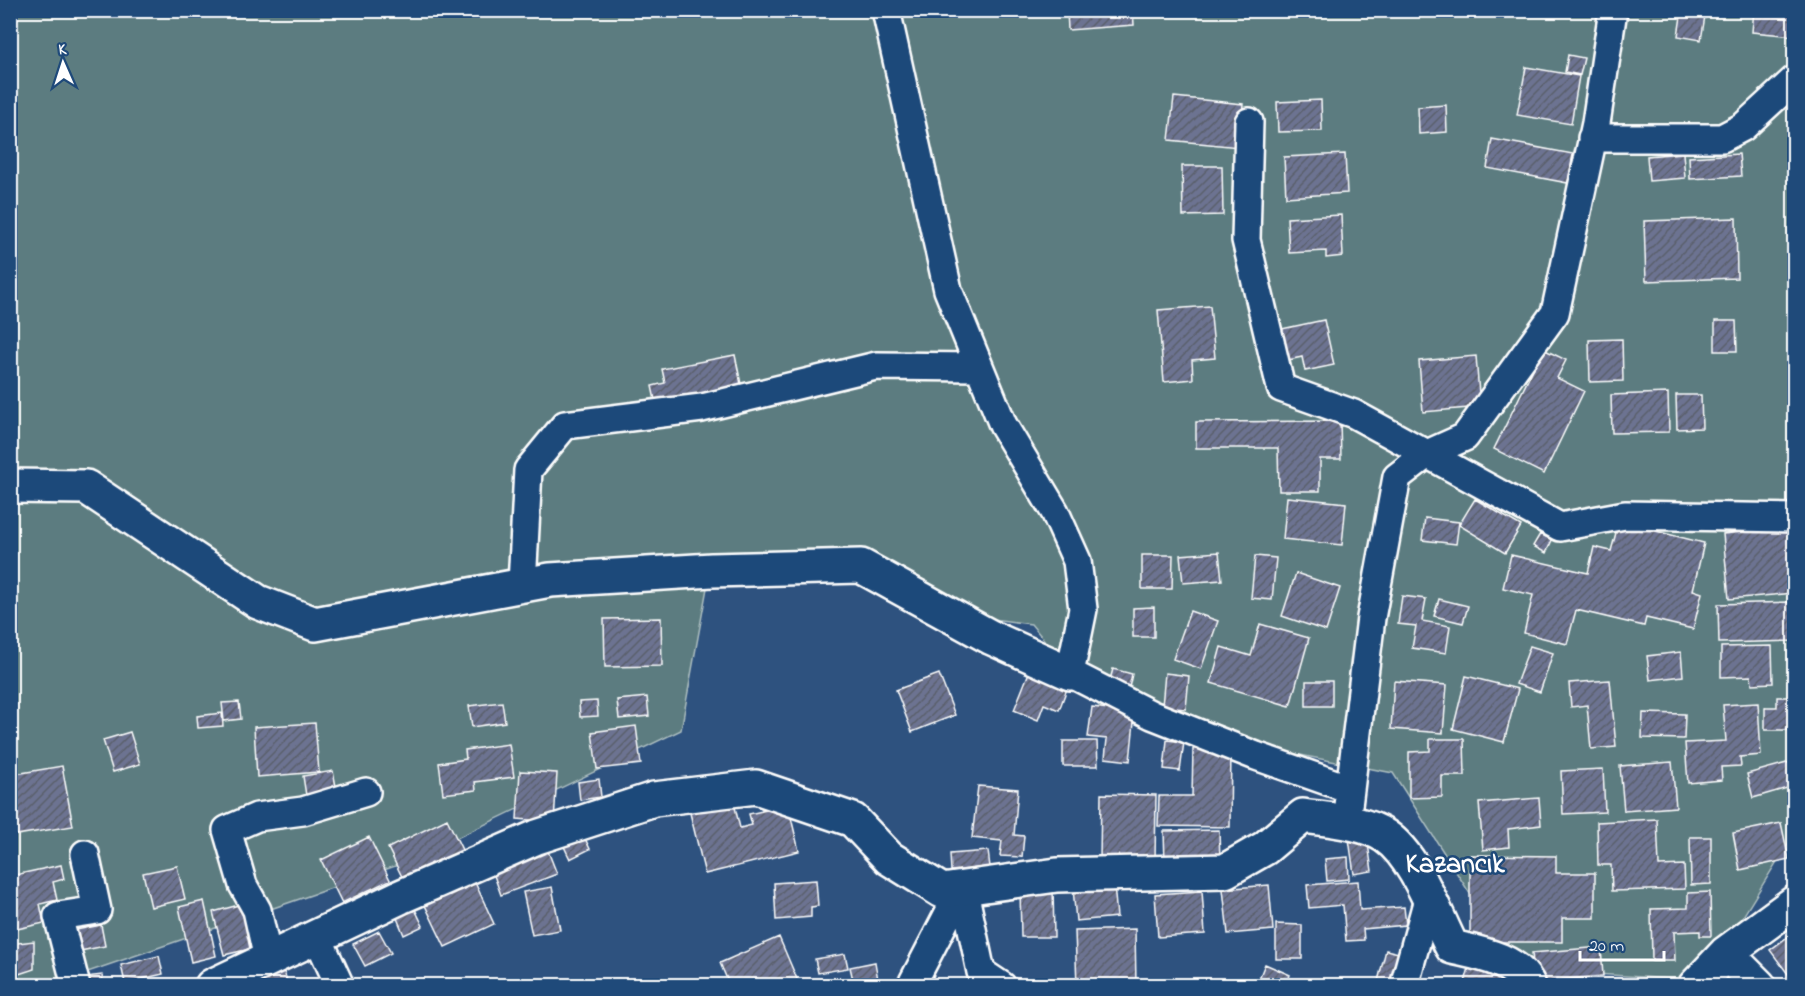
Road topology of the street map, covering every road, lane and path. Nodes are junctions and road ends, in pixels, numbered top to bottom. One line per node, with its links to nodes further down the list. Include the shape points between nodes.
1 (886, 10): 6 (street, via 948,290)
2 (1613, 10): 5 (street)
3 (1794, 80): 5 (street, via 1743,127 1722,138)
4 (1249, 122): 7 (street, via 1246,240 1281,387 1354,414)
5 (1592, 138): 7 (street, via 1554,313 1465,437)
6 (977, 367): 10 (street, via 876,366 702,408 565,425 528,470); 11 (street, via 1003,424 1055,512 1077,561 1083,609)
7 (1427, 454): 9 (street, via 1560,527 1625,515); 12 (street, via 1397,477 1371,618)
8 (10, 486): 10 (street, via 86,487 258,602 315,624)
9 (1794, 518)
10 (522, 585): 11 (street, via 712,570 861,566 992,638)
11 (1070, 673): 12 (street, via 1152,714)
12 (1350, 789): 14 (street)
13 (366, 792): 21 (street, via 303,811 257,817 227,830 243,885 257,910)
14 (1346, 822): 16 (street, via 1303,816 1265,848 1225,871 1057,875); 17 (street, via 1384,836 1412,864)
15 (85, 854): 22 (street, via 97,910 58,916)
16 (963, 886): 19 (street, via 942,891 889,858 852,820 756,787 654,799 537,837); 25 (street); 26 (street, via 981,972)
17 (1428, 899): 27 (street); 28 (street, via 1452,947 1490,956 1524,975)
18 (1794, 903): 20 (street)
19 (317, 936): 21 (street); 24 (street)
20 (1726, 953): 29 (street); 30 (street)
21 (268, 959): 23 (street)
22 (76, 986)
23 (212, 986)
24 (340, 986)
25 (911, 986)
26 (1002, 986)
27 (1404, 986)
28 (1529, 986)
29 (1695, 986)
30 (1759, 986)

